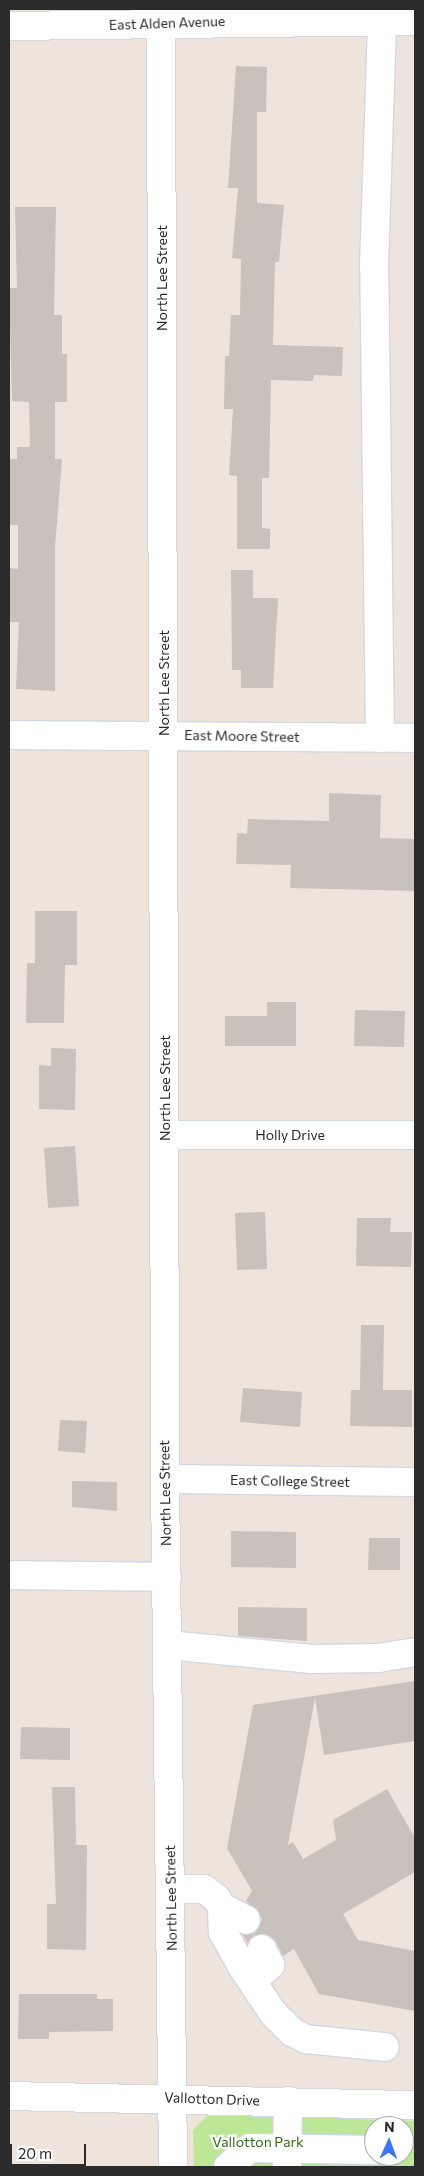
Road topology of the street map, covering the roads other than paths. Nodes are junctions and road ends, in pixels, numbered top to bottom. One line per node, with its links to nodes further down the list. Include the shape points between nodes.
1 (161, 17): 2 (street, East Alden Avenue); 4 (street, East Alden Avenue); 5 (street, North Lee Street)
2 (382, 21): 3 (street, East Alden Avenue); 7 (street, via 374,266)
3 (415, 21)
4 (9, 26)
5 (164, 734): 6 (street, East Moore Street); 7 (street, East Moore Street); 9 (street, North Lee Street)
6 (9, 735)
7 (380, 738): 8 (street, East Moore Street)
8 (415, 738)
9 (165, 1135): 10 (street, Holly Drive); 11 (street, North Lee Street)
10 (415, 1135)
11 (164, 1480): 12 (street, East College Street); 14 (street, North Lee Street)
12 (415, 1482)
13 (9, 1575): 14 (street)
14 (167, 1577): 15 (street, North Lee Street)
15 (168, 1645): 16 (street, via 311,1658 378,1658); 17 (street, North Lee Street)
16 (415, 1652)
17 (171, 1889): 18 (street, via 204,1889); 24 (street, North Lee Street)
18 (222, 1907): 19 (street); 21 (street, via 223,1932)
19 (246, 1920)
20 (262, 1949): 21 (street, via 270,1965)
21 (252, 1980): 22 (street, via 273,2013 306,2039)
22 (385, 2047)
23 (9, 2096): 24 (street, Vallotton Drive)
24 (174, 2097): 25 (street, Vallotton Drive); 30 (street, North Lee Street)
25 (288, 2101): 27 (street, Vallotton Drive); 29 (street)
26 (415, 2106): 27 (street, Vallotton Drive)
27 (386, 2115)
28 (364, 2151): 29 (street)
29 (287, 2158): 31 (street, via 250,2148)
30 (173, 2167)
31 (228, 2167)

